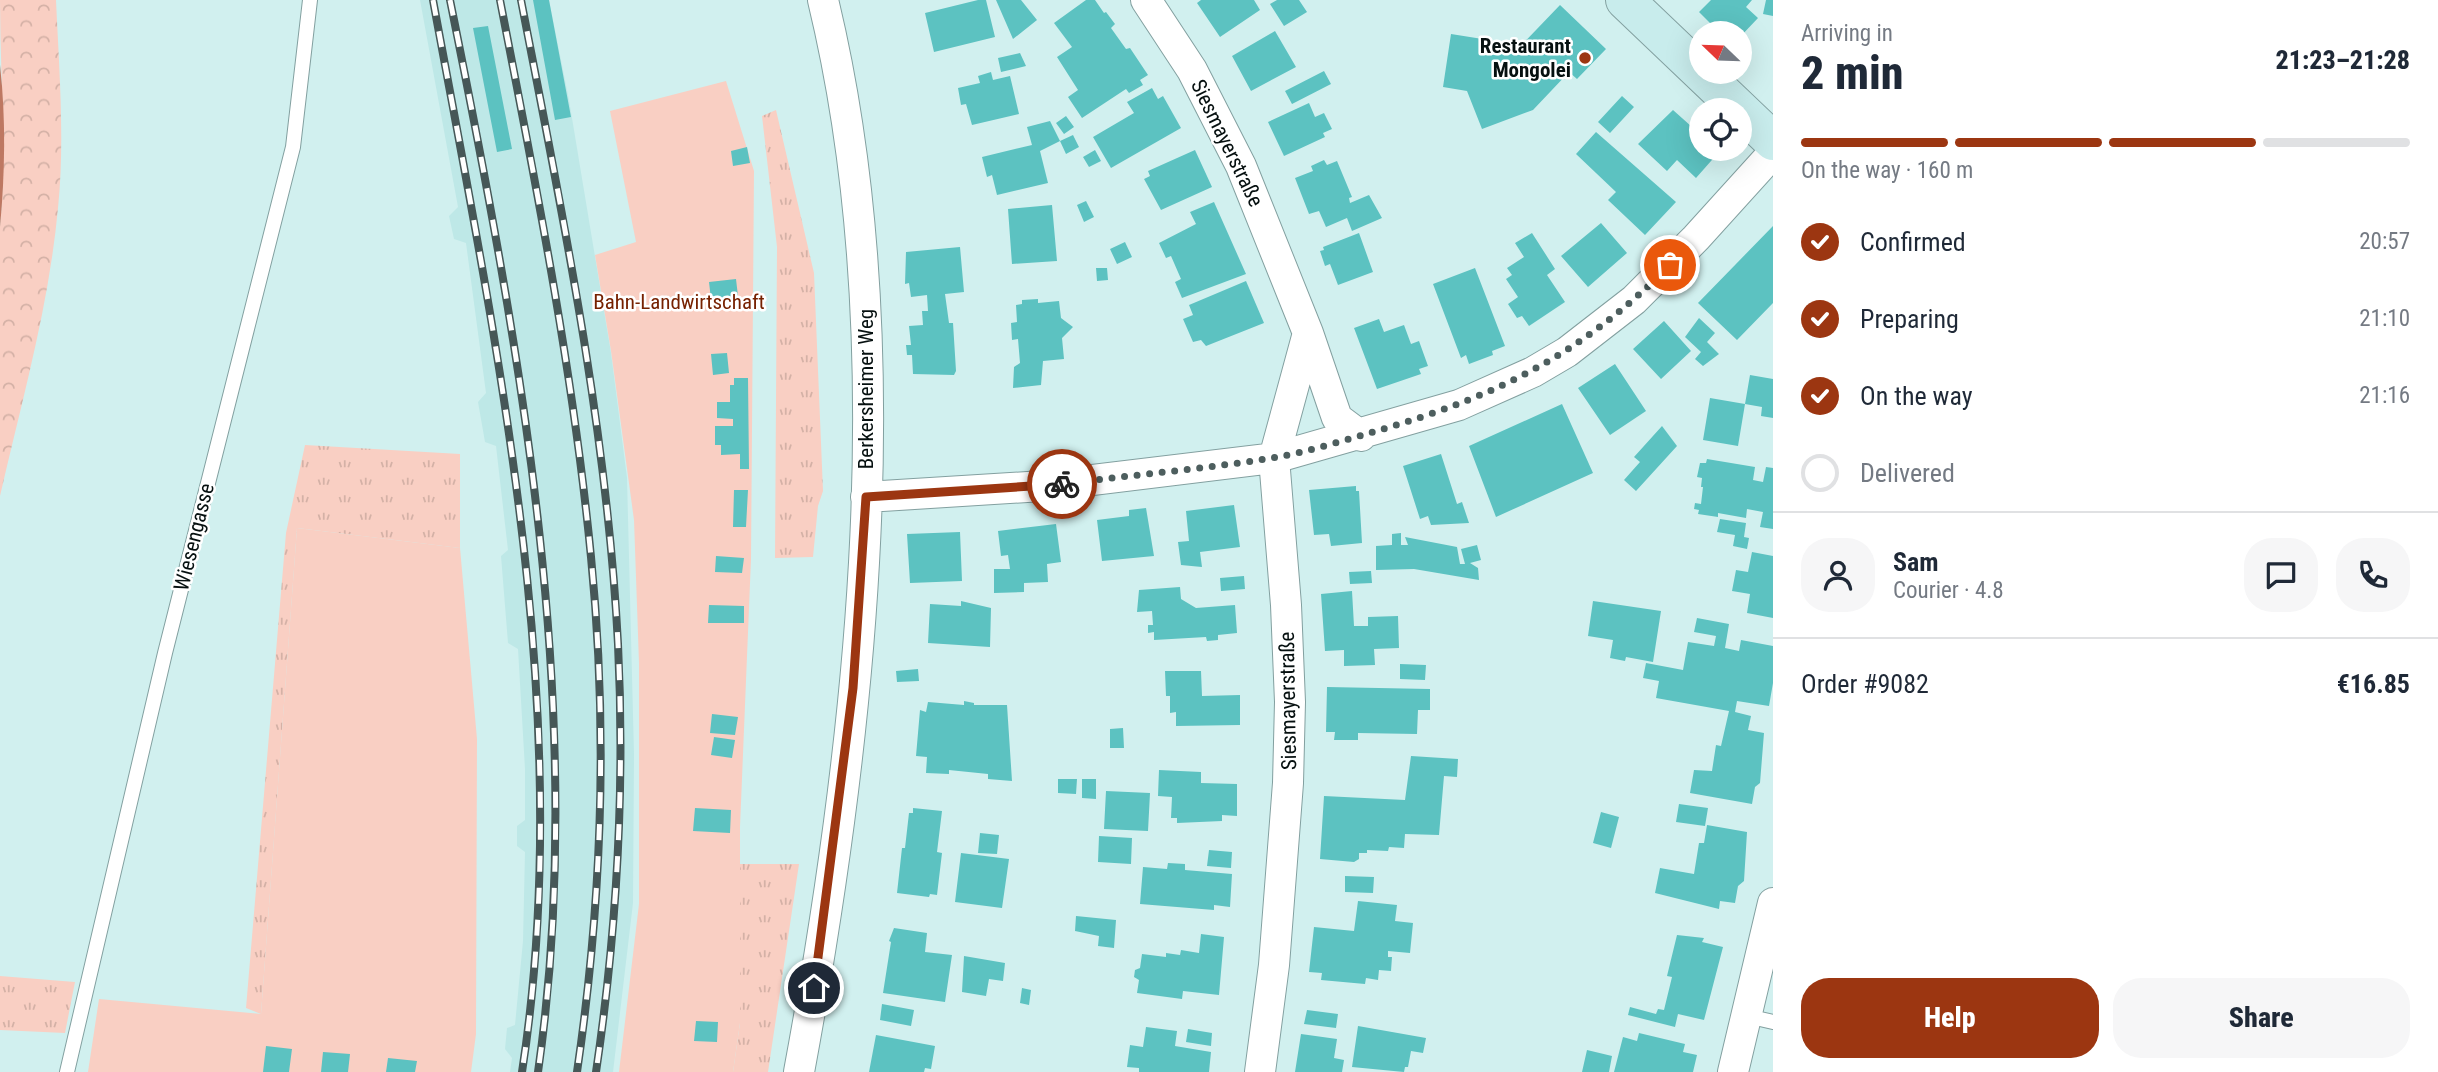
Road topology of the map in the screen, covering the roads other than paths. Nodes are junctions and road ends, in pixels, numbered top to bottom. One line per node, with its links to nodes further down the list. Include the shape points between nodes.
1 (310, 0): 13 (lane, Wiesengasse, via 293,147)
2 (823, 0): 10 (street, Berkersheimer Weg, via 850,136 863,263)
3 (1146, 0): 7 (street, Siesmayerstraße, via 1192,70 1241,166)
4 (1625, 0): 5 (main road)
5 (1773, 141)
6 (1773, 153): 8 (street, via 1642,293 1567,352 1459,405)
7 (1308, 333): 8 (street, Siesmayerstraße, via 1337,418); 9 (street, Siesmayerstraße)
8 (1361, 436): 9 (street)
9 (1275, 458): 10 (street, via 1043,486); 15 (street, Siesmayerstraße, via 1287,633 1289,783)
10 (866, 497): 14 (street, Berkersheimer Weg, via 844,781)
11 (1773, 903): 12 (street)
12 (1760, 1019): 16 (street)
13 (66, 1072)
14 (799, 1072)
15 (1260, 1072)
16 (1733, 1072)

